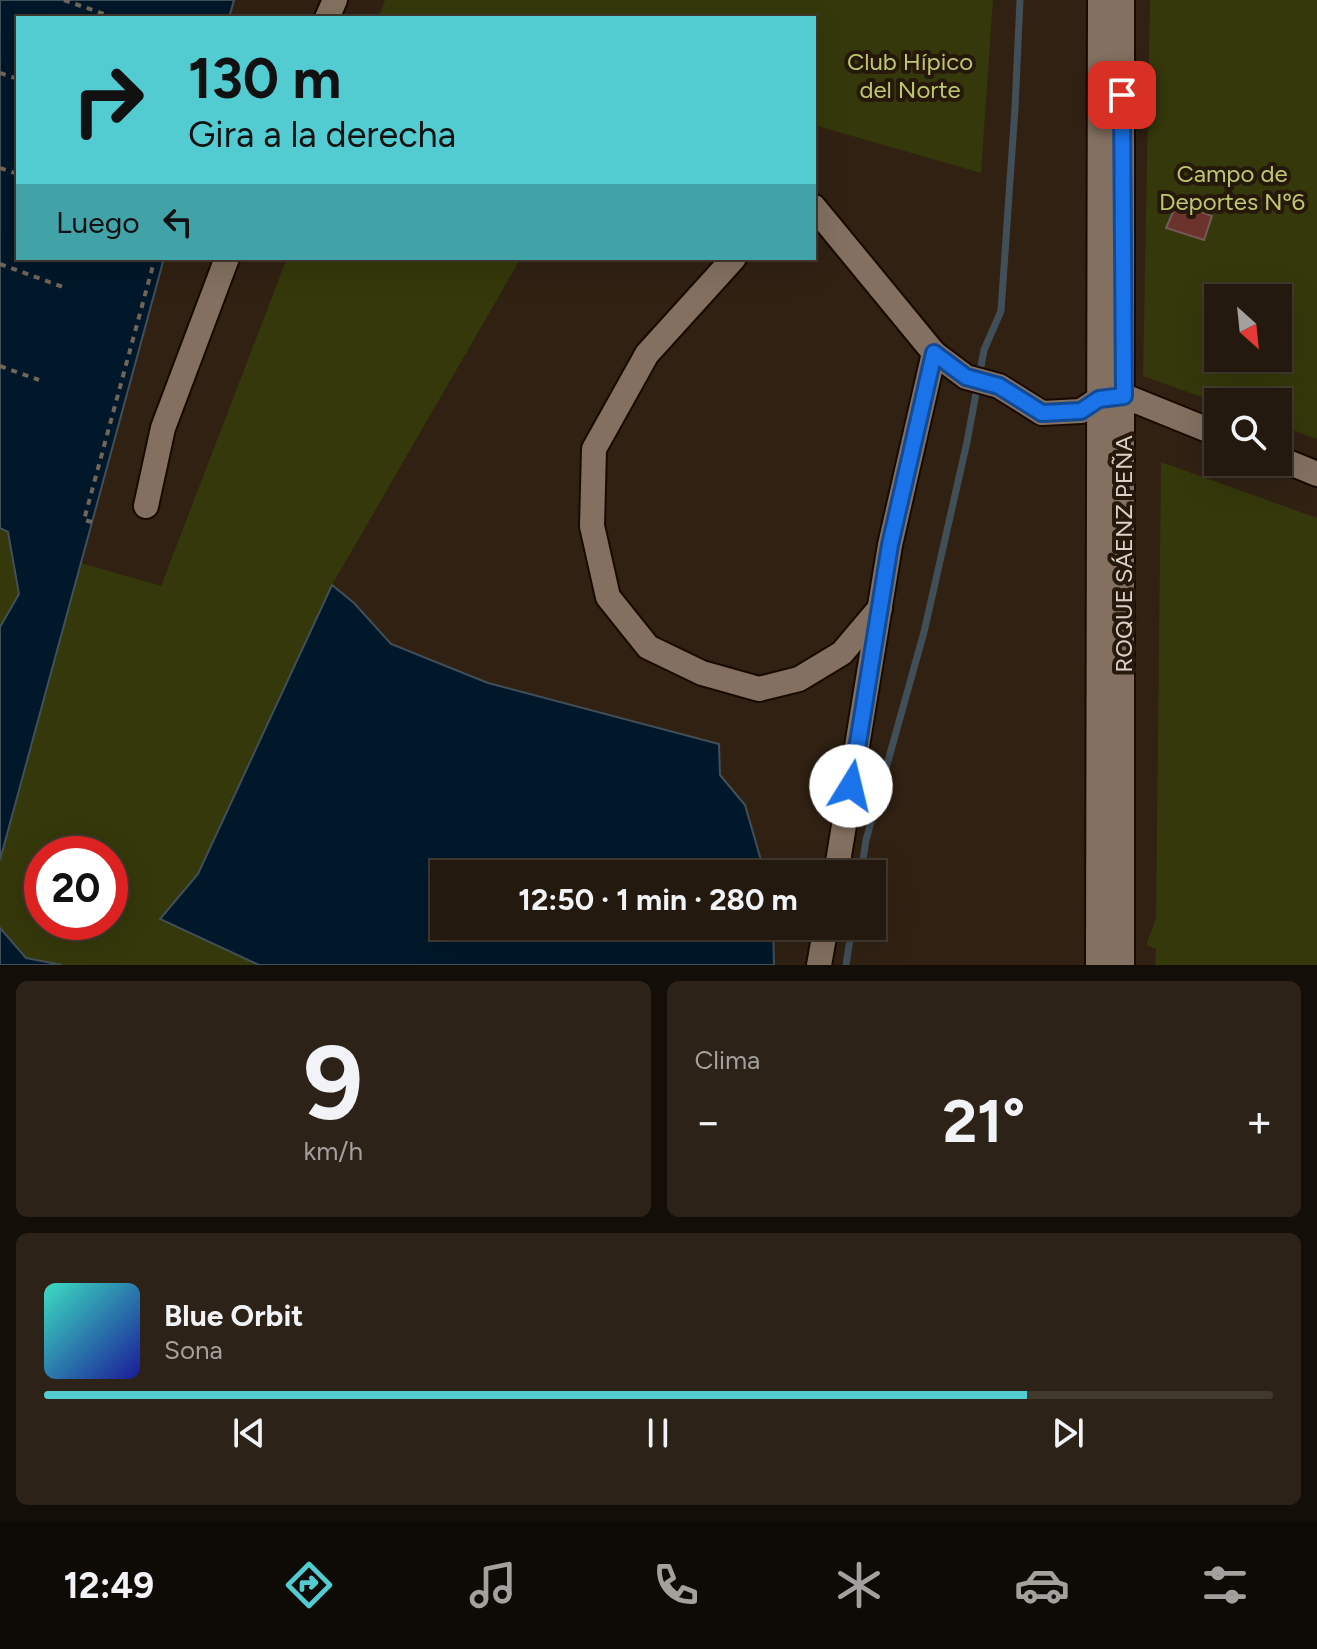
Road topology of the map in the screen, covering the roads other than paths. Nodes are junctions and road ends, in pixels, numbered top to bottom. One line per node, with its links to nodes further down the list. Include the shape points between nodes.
1 (1100, 0): 8 (street, ROQUE SÁENZ PEÑA)
2 (1122, 0): 7 (street, ROQUE SÁENZ PEÑA)
3 (816, 209): 6 (street)
4 (226, 260): 12 (street, via 163,428)
5 (732, 260): 13 (street, via 647,354 594,449 592,526 608,597 648,647 702,673 759,689 799,679 842,653)
6 (934, 353): 8 (street, via 966,377 999,386 1042,413 1081,411); 13 (street)
7 (1124, 396): 8 (street); 9 (street); 18 (street, ROQUE SÁENZ PEÑA)
8 (1099, 399): 17 (street, ROQUE SÁENZ PEÑA)
9 (1204, 428)
10 (1292, 464): 11 (street)
11 (1317, 474)
12 (146, 506)
13 (880, 608): 14 (street)
14 (838, 860)
15 (823, 940): 16 (street)
16 (819, 965)
17 (1098, 965)
18 (1122, 965)

